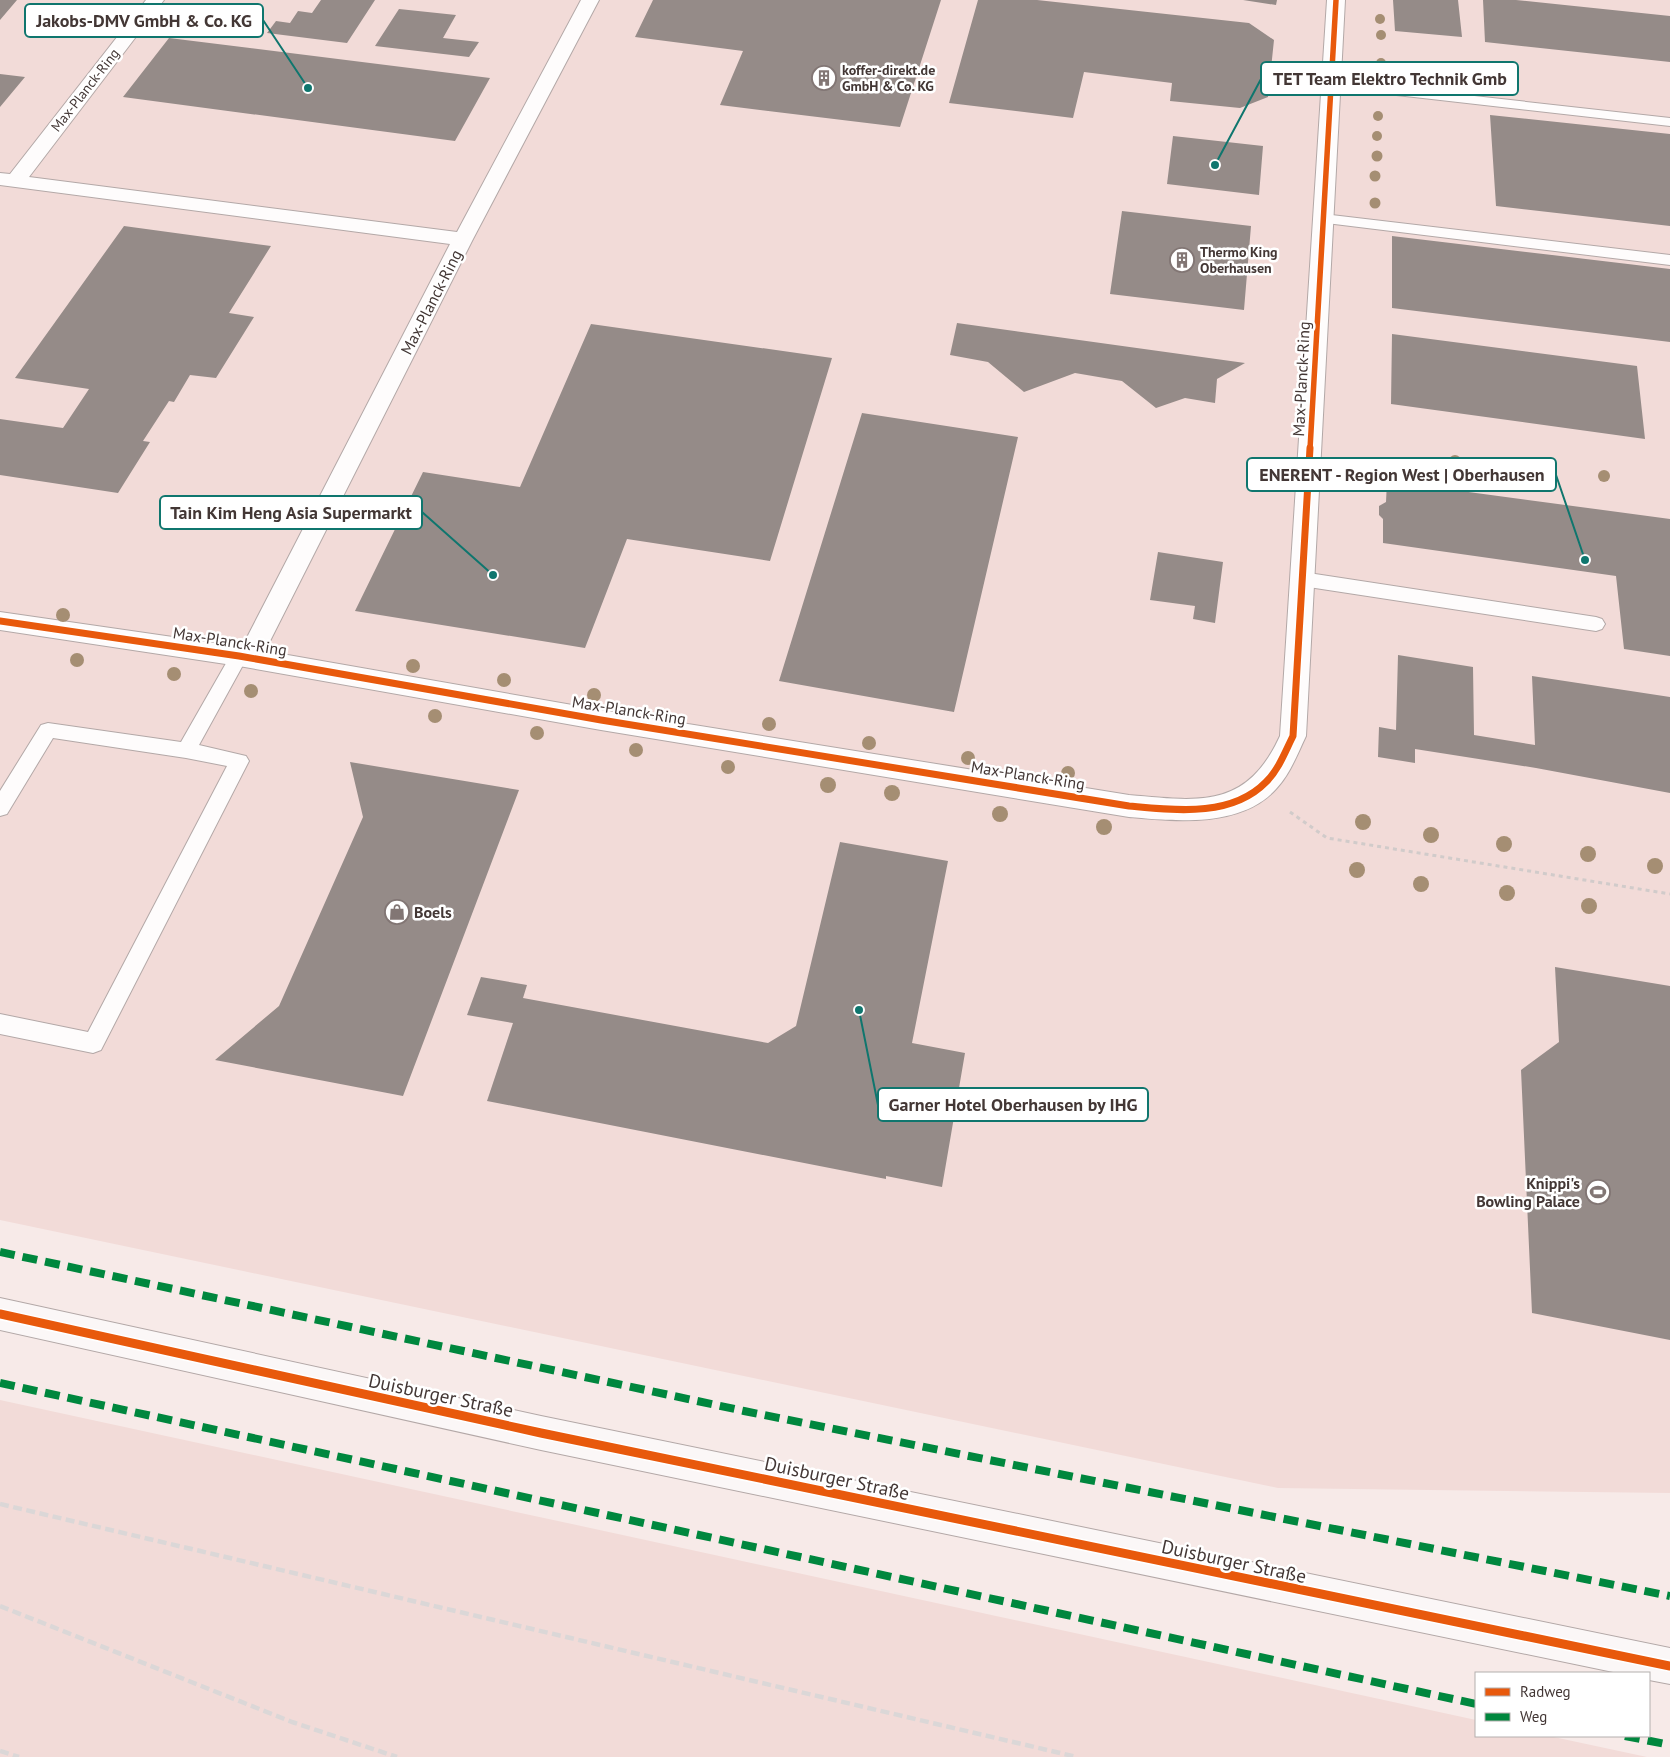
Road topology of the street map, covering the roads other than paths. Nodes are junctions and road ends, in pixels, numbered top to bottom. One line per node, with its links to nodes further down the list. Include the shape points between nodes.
1 (155, 0): 6 (street, Max-Planck-Ring)
2 (590, 0): 8 (street, Max-Planck-Ring)
3 (1336, 0): 4 (street, Max-Planck-Ring)
4 (1331, 84): 5 (lane); 7 (street, Max-Planck-Ring)
5 (1670, 122)
6 (7, 180): 8 (street, Max-Planck-Ring)
7 (1323, 219): 9 (lane); 10 (street, Max-Planck-Ring)
8 (463, 240): 13 (street, Max-Planck-Ring)
9 (1670, 260)
10 (1302, 579): 12 (lane); 13 (street, Max-Planck-Ring, via 1292,736 1287,753 1258,790 1221,807 1204,809 1129,806 601,720)
11 (0, 620): 13 (street, Max-Planck-Ring)
12 (1596, 624)
13 (244, 657): 14 (lane)
14 (186, 750): 15 (lane, via 48,730); 16 (lane, via 239,761 93,1043)
15 (0, 808)
16 (0, 1024)
17 (0, 1314): 18 (main road, Duisburger Straße, via 561,1438)
18 (1670, 1666)

